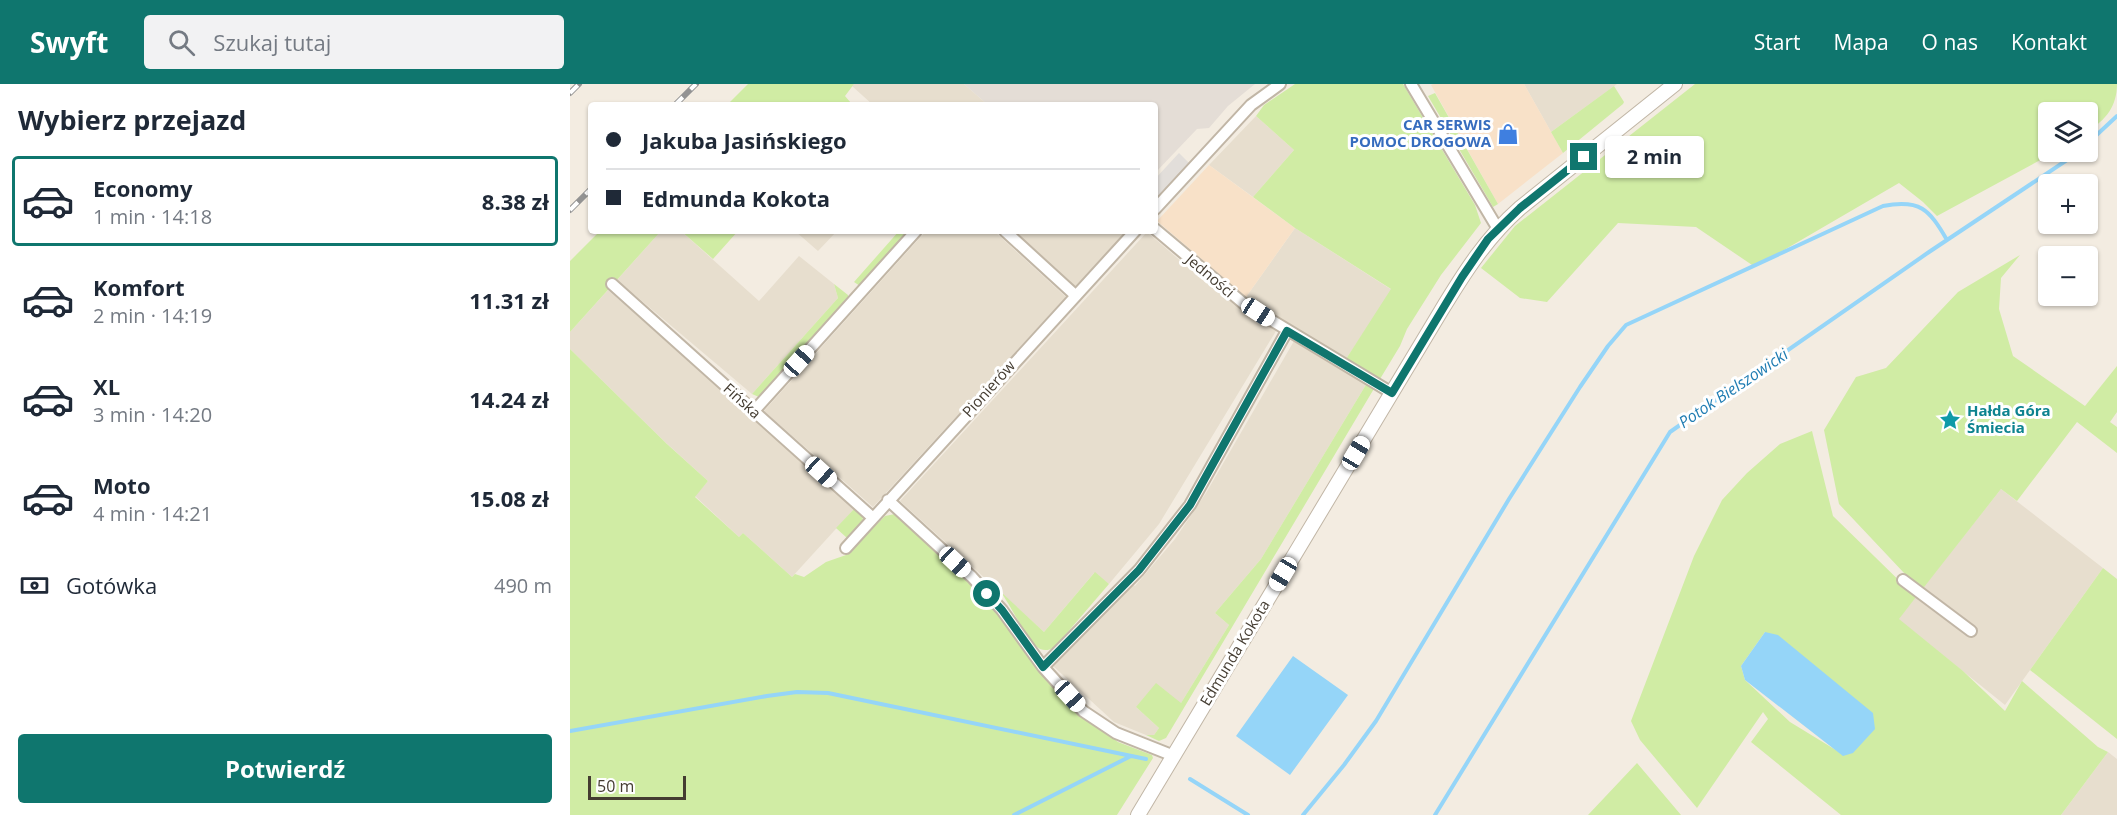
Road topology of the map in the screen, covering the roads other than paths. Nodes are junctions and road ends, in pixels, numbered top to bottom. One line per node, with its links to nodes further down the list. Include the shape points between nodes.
1 (1280, 84): 4 (street, via 1251,105)
2 (1675, 84): 5 (street, Edmunda Kokota)
3 (1414, 85): 5 (street)
4 (1158, 206)
5 (1498, 229): 13 (street, Edmunda Kokota, via 1471,262)
6 (1158, 232): 12 (street, Jedności, via 1243,303)
7 (913, 234): 14 (street)
8 (1008, 234): 11 (street)
9 (1132, 234): 11 (street, Pionierów)
10 (612, 284): 14 (street, Fińska)
11 (1076, 295): 15 (street, Pionierów)
12 (1287, 331): 13 (street, Jedności); 20 (street, via 1190,505 1139,570)
13 (1392, 393): 21 (street, Edmunda Kokota)
14 (754, 411): 16 (street, Fińska)
15 (888, 500): 16 (street, Pionierów); 20 (street, via 972,577)
16 (872, 517): 17 (street, Pionierów)
17 (846, 548)
18 (1903, 580): 19 (street)
19 (1971, 631)
20 (1043, 667): 21 (street, via 1083,711 1116,733)
21 (1174, 756): 22 (street, Edmunda Kokota)
22 (1138, 815)

